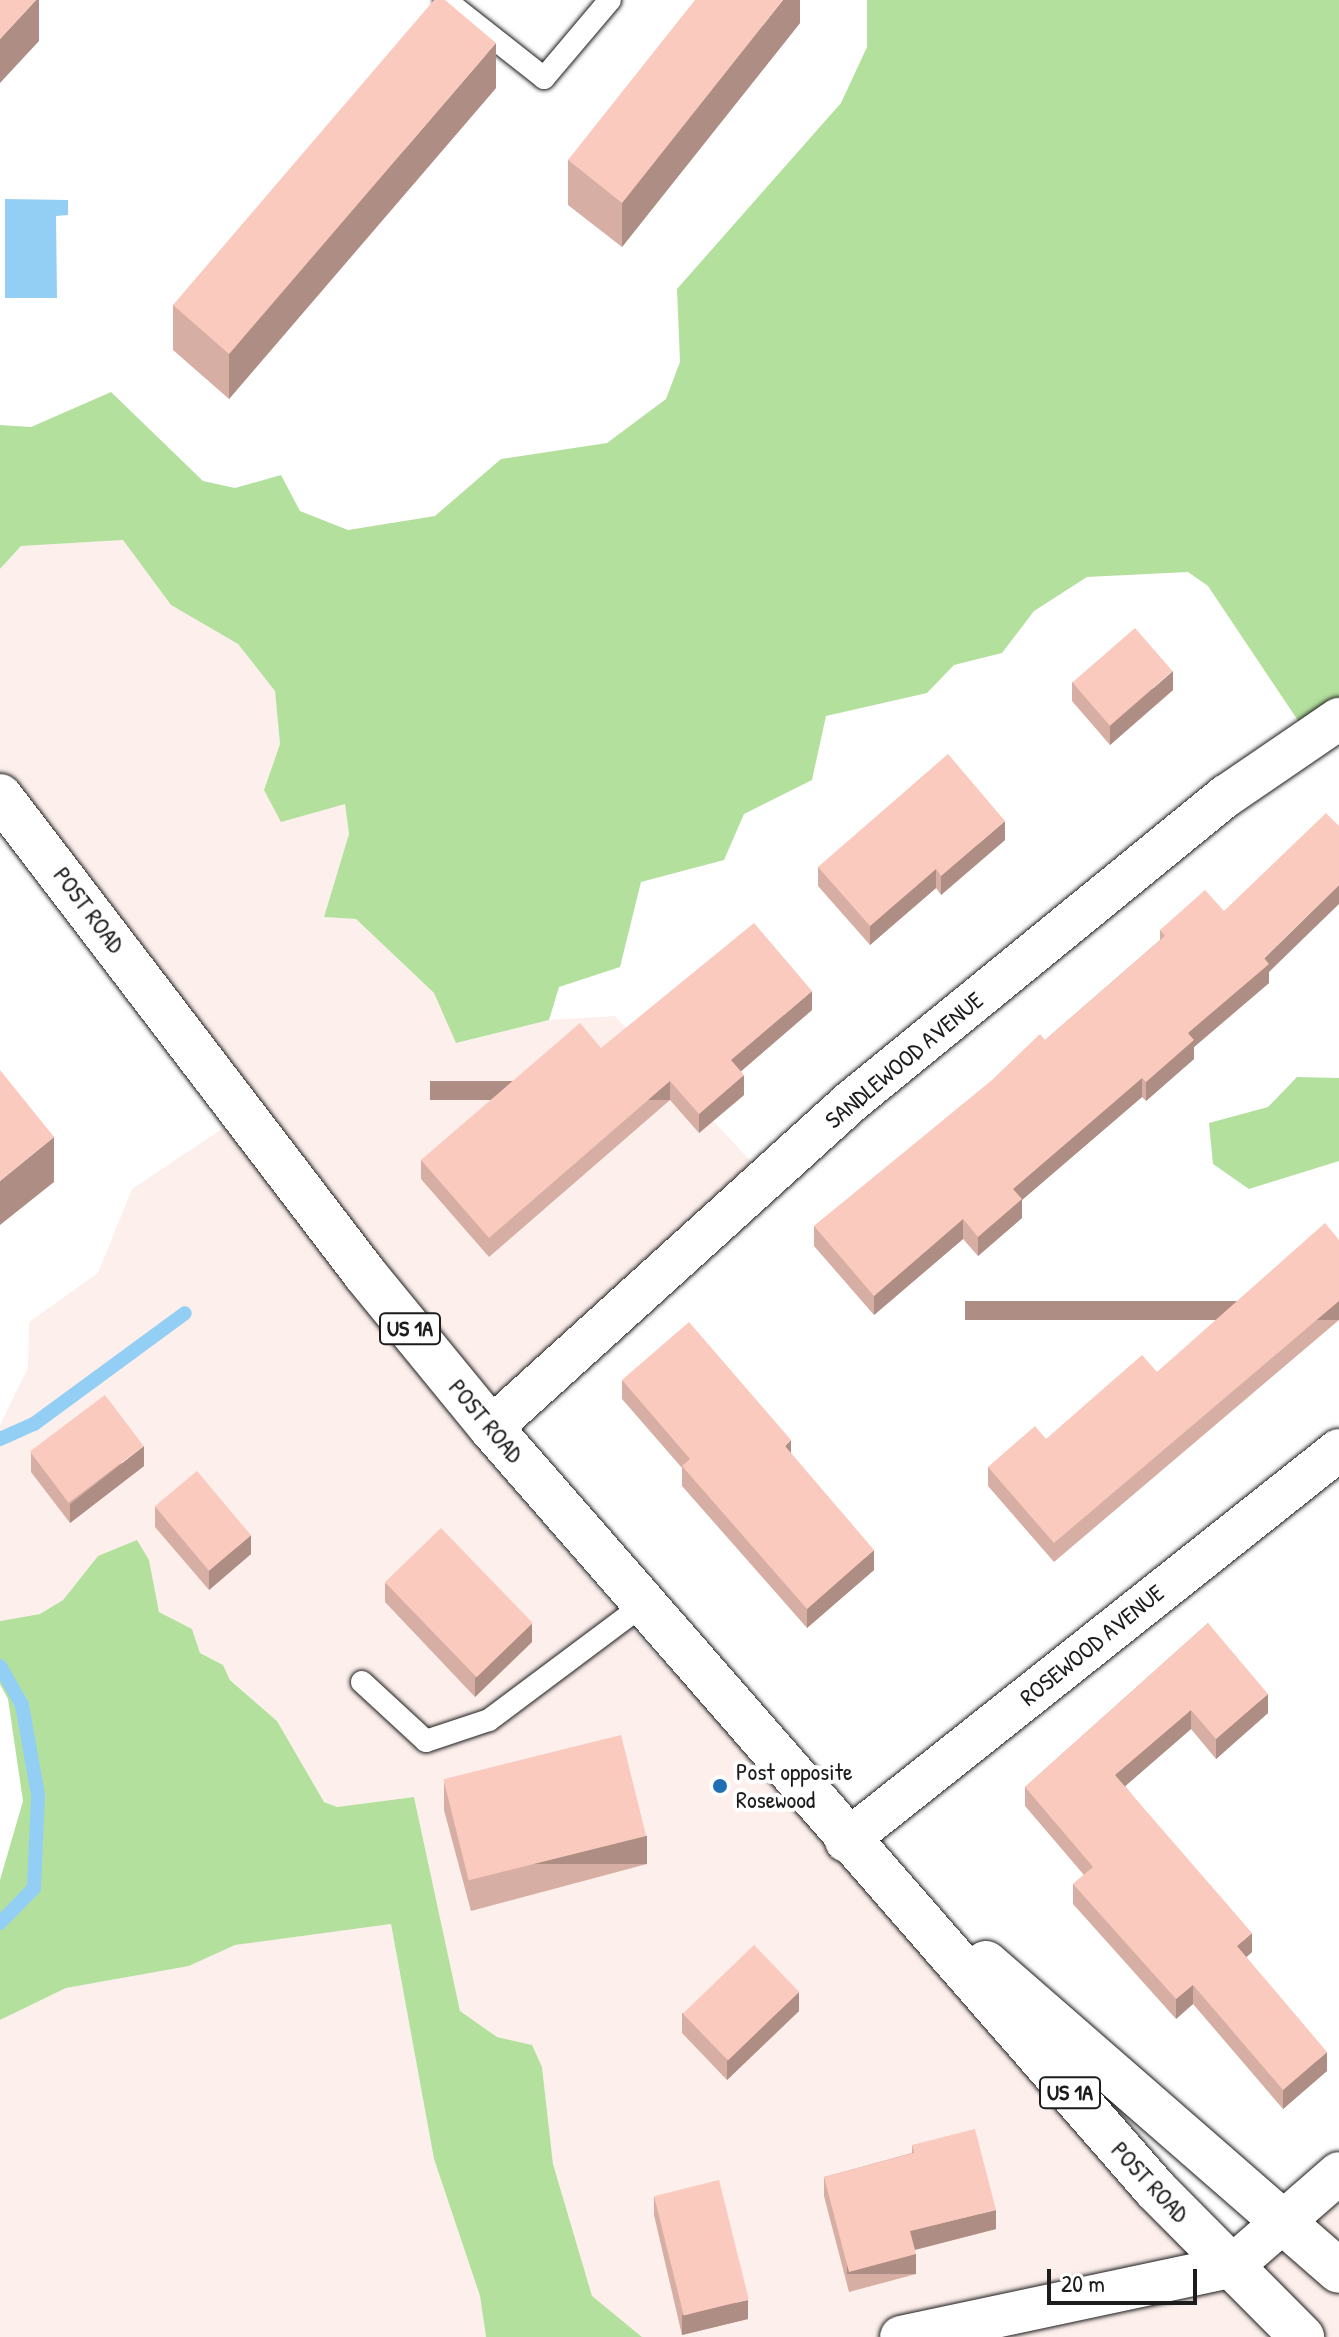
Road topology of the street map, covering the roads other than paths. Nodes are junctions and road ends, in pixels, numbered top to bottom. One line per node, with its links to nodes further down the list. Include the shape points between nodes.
1 (445, 0): 2 (lane, via 544,78)
2 (610, 0)
3 (1339, 719): 5 (street, SANDLEWOOD AVENUE, via 1226,796 848,1104)
4 (0, 796): 5 (main road, POST ROAD / US 1A, via 365,1274)
5 (491, 1428): 7 (main road, POST ROAD / US 1A)
6 (1339, 1450): 9 (street, ROSEWOOD AVENUE)
7 (644, 1604): 8 (lane, via 489,1720 426,1741); 9 (main road, POST ROAD / US 1A, via 818,1800)
8 (362, 1682)
9 (846, 1841): 11 (main road, POST ROAD / US 1A); 12 (main road, POST ROAD / US 1A)
10 (1339, 2173): 11 (street)
11 (1282, 2222): 12 (street); 13 (main road, POST ROAD / US 1A)
12 (1231, 2267): 14 (street); 15 (main road, POST ROAD / US 1A)
13 (1339, 2271)
14 (901, 2337)
15 (1302, 2337)

